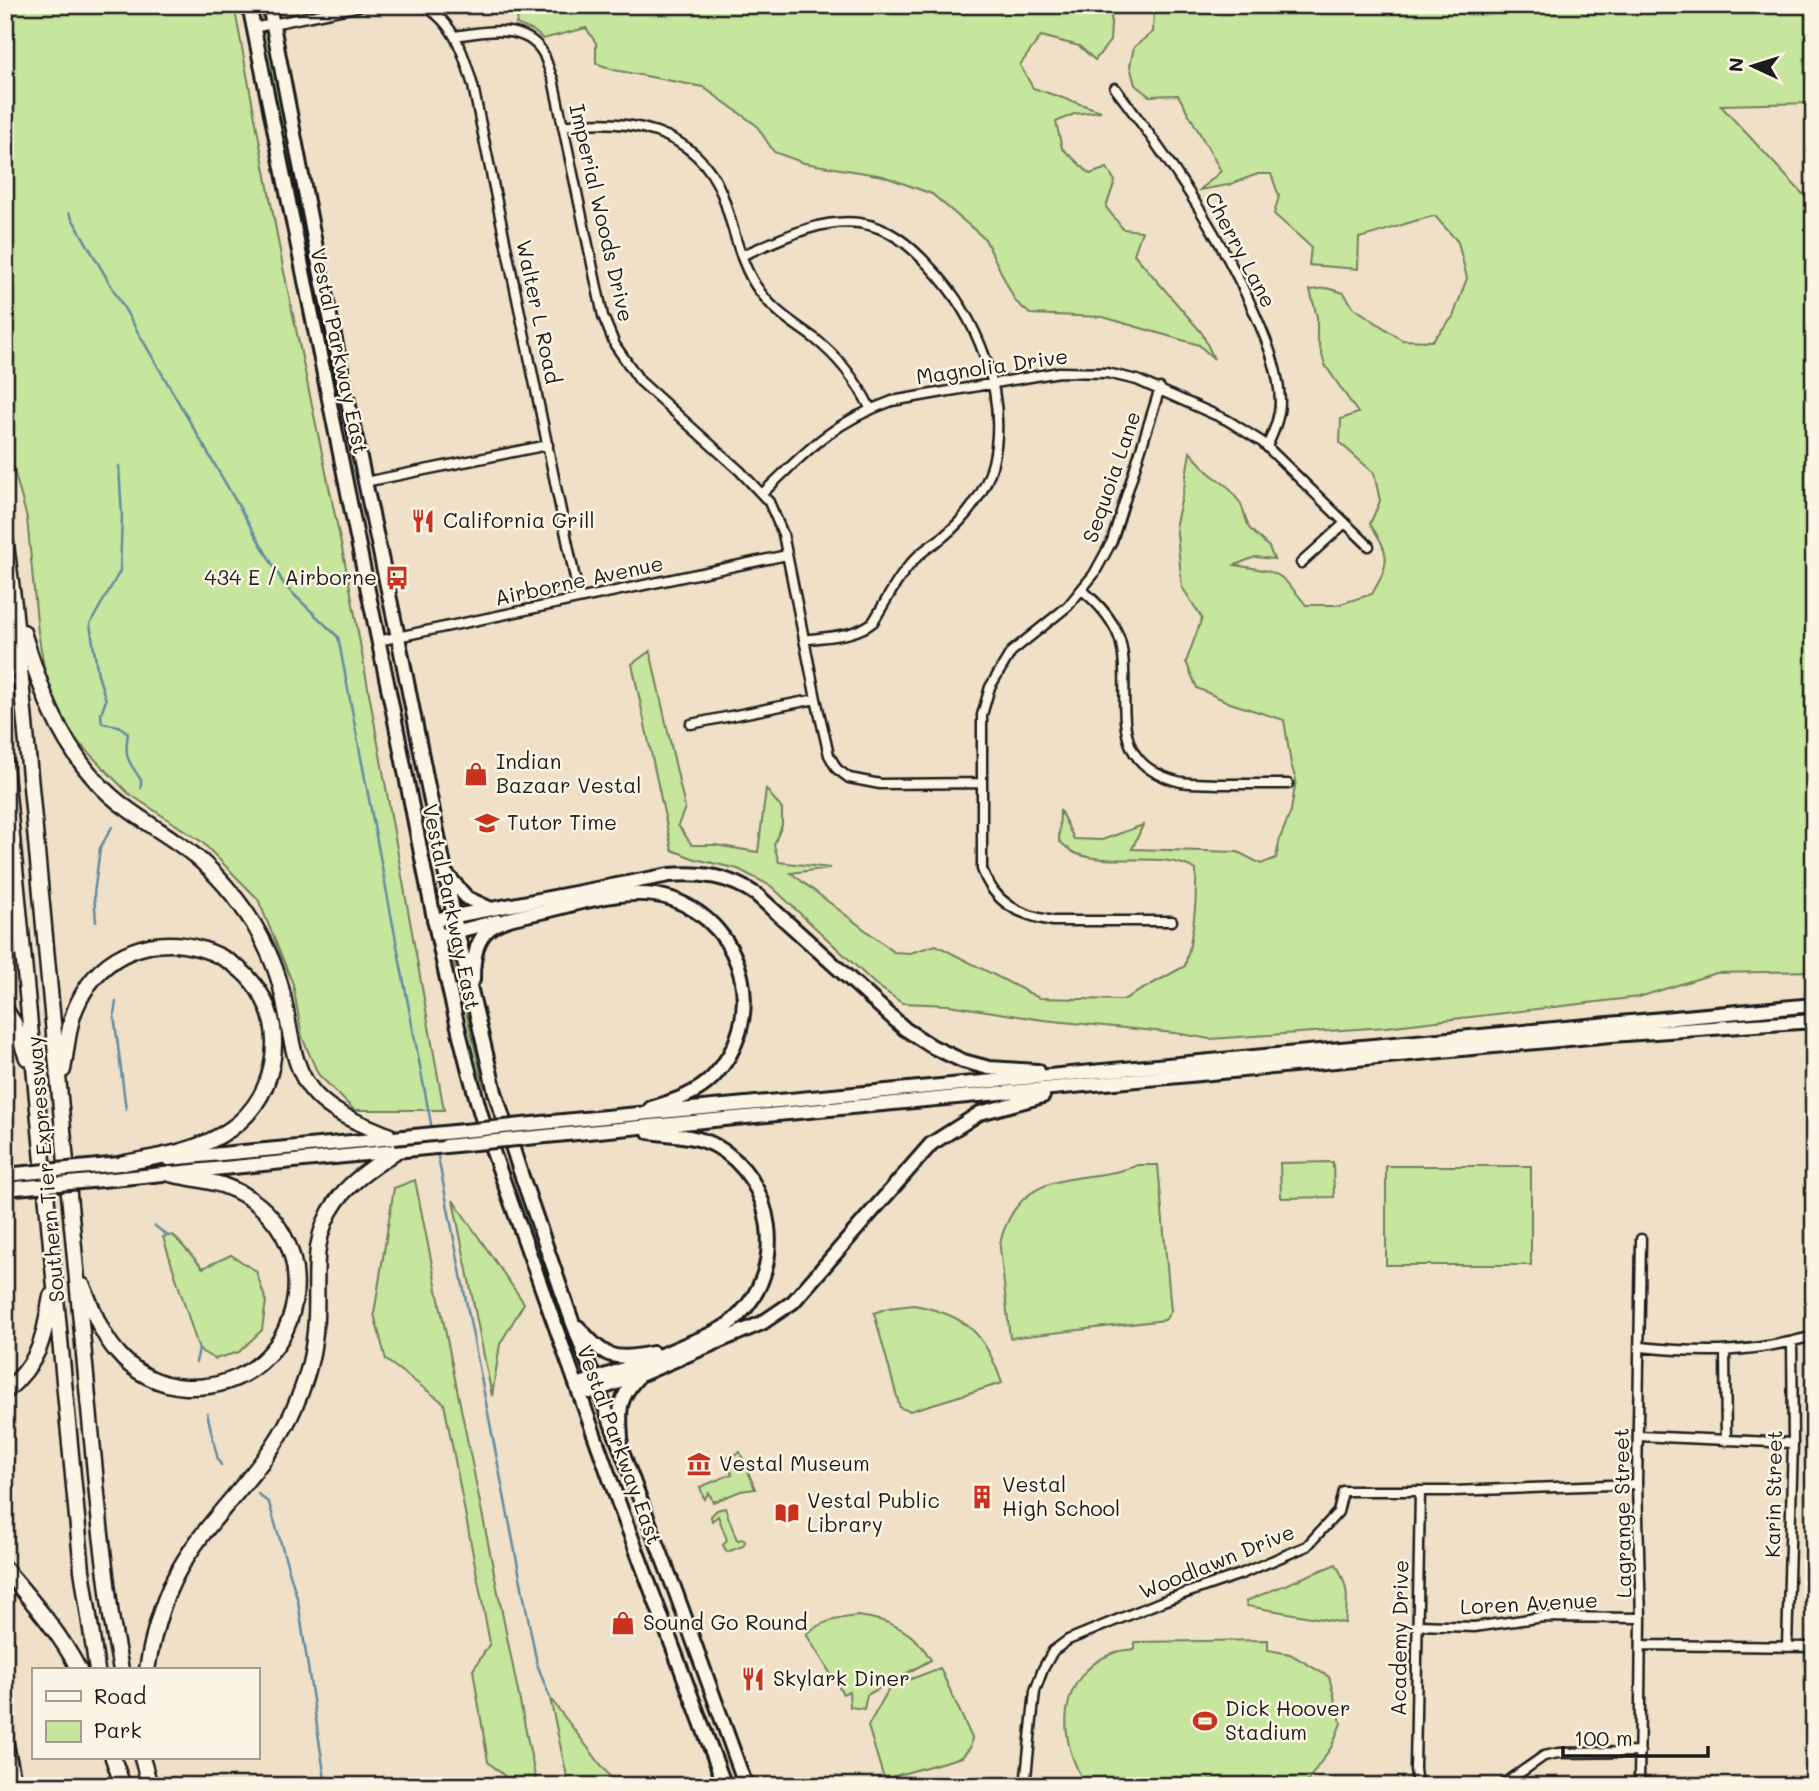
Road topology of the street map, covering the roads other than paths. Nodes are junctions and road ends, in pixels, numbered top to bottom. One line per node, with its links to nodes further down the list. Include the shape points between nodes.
1 (248, 5): 6 (main road, Vestal Parkway East)
2 (269, 5): 5 (main road, Vestal Parkway East)
3 (365, 5): 5 (street)
4 (422, 5): 7 (street, via 441,18)
5 (273, 24): 6 (street); 16 (main road, Vestal Parkway East)
6 (253, 27): 28 (main road, Vestal Parkway East)
7 (455, 36): 9 (street, Imperial Woods Drive, via 512,32 536,45 553,79); 14 (street, Walter L Road, via 473,86)
8 (1115, 88): 15 (street, Cherry Lane, via 1199,207 1240,278 1262,329 1273,359 1280,404)
9 (563, 126): 10 (street, via 623,123 651,130 688,148 721,191); 17 (street, Imperial Woods Drive, via 603,316 615,345 640,381)
10 (743, 255): 11 (street, via 837,223 859,223 886,231 912,247 963,308); 13 (street, via 762,295 828,350 853,378)
11 (991, 382): 12 (street, Magnolia Drive, via 1089,372); 13 (street, Magnolia Drive); 27 (street, via 996,428 993,463 967,514 918,556 873,622 855,632)
12 (1160, 388): 15 (street, Magnolia Drive, via 1227,420); 23 (street, Sequoia Lane, via 1112,541)
13 (870, 408): 17 (street, Magnolia Drive, via 816,441)
14 (548, 445): 16 (street); 24 (street, Walter L Road)
15 (1267, 446): 18 (street, Magnolia Drive)
16 (365, 482): 26 (main road, Vestal Parkway East)
17 (762, 494): 21 (street, Imperial Woods Drive, via 776,517)
18 (1345, 523): 20 (street, Magnolia Drive); 22 (street)
19 (5, 537): 25 (highway, Southern Tier Expressway)
20 (1369, 546)
21 (788, 555): 24 (street, Airborne Avenue); 27 (street, Imperial Woods Drive)
22 (1301, 563)
23 (1082, 590): 32 (street, Sequoia Lane, via 1011,652 990,687 982,715); 33 (street, via 1108,615 1120,642 1125,724 1134,751 1144,762 1163,776 1182,782)
24 (579, 598): 26 (street, Airborne Avenue)
25 (14, 605): 47 (highway, Southern Tier Expressway); 50 (highway, via 53,720 74,754 125,808 220,880 255,926 280,984 304,1079 336,1112 374,1128)
26 (398, 637): 28 (street, Airborne Avenue); 34 (main road, Vestal Parkway East)
27 (804, 640): 29 (street, Imperial Woods Drive)
28 (378, 641): 37 (main road, Vestal Parkway East)
29 (816, 699): 30 (street); 32 (street, Imperial Woods Drive, via 829,755 849,778 888,783)
30 (691, 724)
31 (5, 763): 48 (highway, Southern Tier Expressway)
32 (981, 783): 38 (street, Sequoia Lane, via 982,869 991,890 1011,909 1053,921)
33 (1288, 785)
34 (445, 872): 35 (main road, via 467,898); 36 (main road, Vestal Parkway East)
35 (498, 915): 36 (main road); 39 (main road); 41 (main road, via 476,948); 45 (main road, via 669,875 716,876 757,895 905,1029 933,1047 989,1068); 49 (main road, via 615,896 663,897 698,914 727,943 737,961 745,1007 729,1058 689,1094)
36 (454, 917): 37 (main road); 39 (main road, Vestal Parkway East)
37 (434, 920): 40 (main road, Vestal Parkway East)
38 (1172, 921)
39 (457, 931): 40 (main road); 41 (main road, Vestal Parkway East)
40 (438, 936): 66 (main road, Vestal Parkway East, via 456,1026 487,1135)
41 (473, 1005): 58 (main road, Vestal Parkway East, via 512,1145)
42 (1814, 1005): 45 (main road)
43 (5, 1009): 48 (highway, via 26,1054)
44 (1814, 1021): 46 (main road, via 1598,1036)
45 (1074, 1074): 49 (main road)
46 (1080, 1086): 49 (main road); 64 (main road, via 980,1113 931,1144 793,1302 762,1323)
47 (60, 1089): 51 (highway, via 77,1004 91,981 119,957 145,946 194,945 236,965 251,981 267,1006 275,1049 259,1100 248,1115 213,1140); 56 (highway, Southern Tier Expressway)
48 (36, 1093): 57 (highway, Southern Tier Expressway)
49 (622, 1123): 50 (main road, bridge); 62 (main road, via 713,1145 736,1161 765,1206 770,1242 755,1295 737,1318 719,1331)
50 (395, 1144): 51 (main road); 52 (main road); 83 (highway, via 344,1191 323,1222 316,1250 314,1340 306,1376 271,1450 174,1579)
51 (121, 1171): 52 (main road); 53 (main road, bridge); 54 (main road, bridge)
52 (170, 1174): 56 (highway, via 222,1185 244,1196 268,1213 285,1234 296,1270 297,1296 289,1322 269,1356 243,1375 218,1385 179,1386 158,1381 116,1352)
53 (5, 1175)
54 (5, 1189)
55 (1641, 1239): 61 (street, Lagrange Street)
56 (78, 1274): 82 (highway, Southern Tier Expressway, via 100,1526)
57 (54, 1278): 67 (highway, via 43,1341 20,1379); 81 (highway, Southern Tier Expressway, via 82,1570)
58 (572, 1321): 62 (main road, via 597,1349 621,1358); 65 (main road, Vestal Parkway East)
59 (1814, 1336): 60 (street)
60 (1792, 1342): 63 (street); 70 (street, Karin Street)
61 (1641, 1347): 63 (street); 68 (street, Lagrange Street)
62 (677, 1348): 65 (main road)
63 (1726, 1352): 69 (street)
64 (640, 1375): 65 (main road); 71 (main road, via 622,1397)
65 (596, 1384): 66 (main road); 71 (main road, Vestal Parkway East)
66 (579, 1390): 91 (main road, Vestal Parkway East)
67 (5, 1392)
68 (1639, 1436): 69 (street); 72 (street, Lagrange Street)
69 (1726, 1441): 70 (street)
70 (1793, 1443): 78 (street, Karin Street)
71 (621, 1451): 92 (main road, Vestal Parkway East)
72 (1637, 1485): 73 (street, Woodlawn Drive); 75 (street, Lagrange Street)
73 (1420, 1492): 76 (street, Academy Drive); 93 (street, Woodlawn Drive, via 1343,1491 1338,1512 1307,1546 1068,1640 1053,1651 1035,1691)
74 (5, 1569): 80 (highway, via 44,1614)
75 (1641, 1618): 76 (street, Loren Avenue, via 1553,1617 1474,1627); 77 (street, Lagrange Street)
76 (1419, 1625): 94 (street, Academy Drive)
77 (1641, 1645): 78 (street); 85 (street, Lagrange Street)
78 (1787, 1647): 79 (street)
79 (1814, 1647)
80 (78, 1668)
81 (97, 1668)
82 (121, 1668)
83 (146, 1668)
84 (5, 1732): 89 (street)
85 (1640, 1752): 95 (street, via 1544,1756); 96 (street, Lagrange Street)
86 (116, 1760): 90 (highway)
87 (144, 1760): 88 (highway)
88 (148, 1780)
89 (16, 1786)
90 (123, 1786)
91 (725, 1786)
92 (746, 1786)
93 (1025, 1786)
94 (1417, 1786)
95 (1501, 1786)
96 (1639, 1786)

